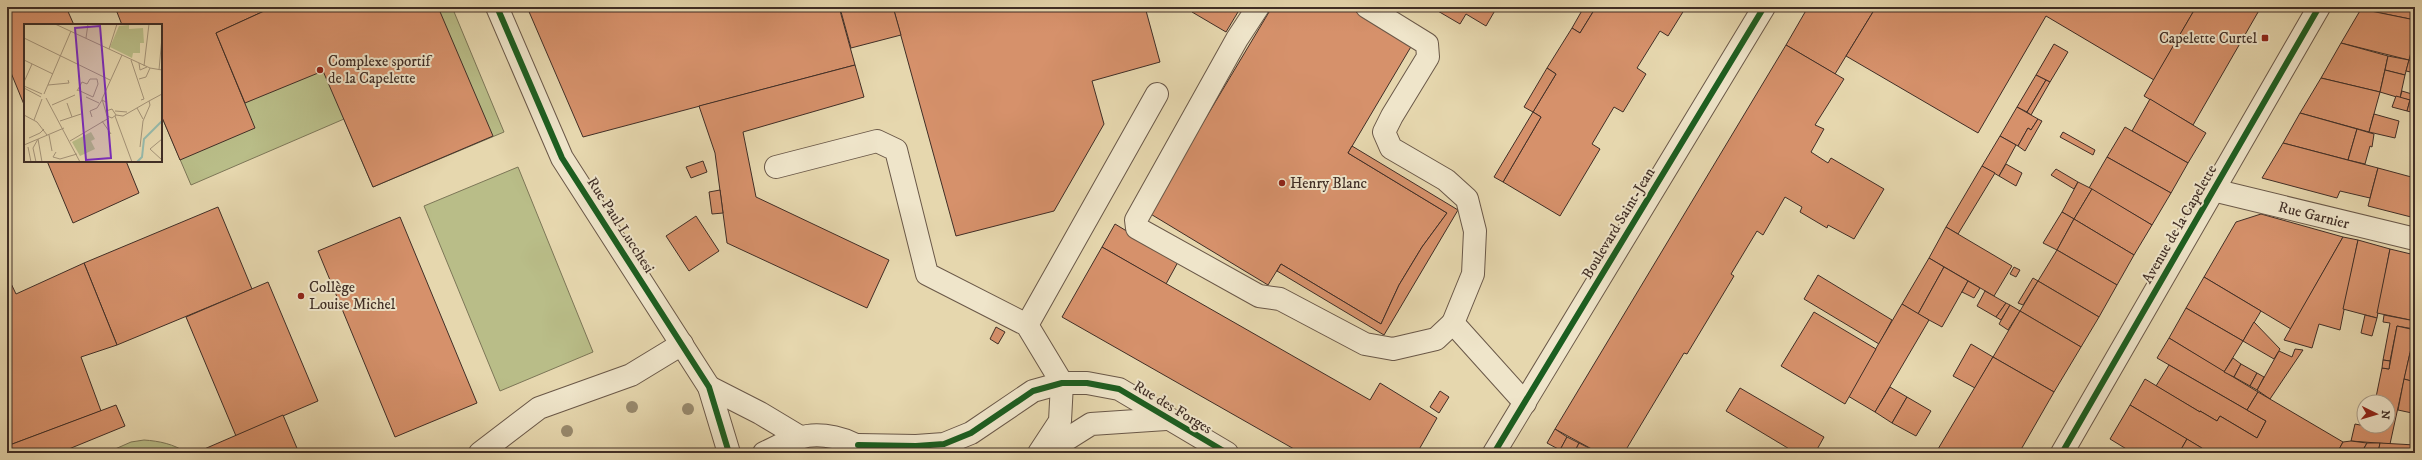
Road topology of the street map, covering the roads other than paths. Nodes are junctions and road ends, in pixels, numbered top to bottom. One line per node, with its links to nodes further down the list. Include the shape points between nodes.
1 (497, 7): 12 (street, Rue Paul Lucchesi, via 562,158)
2 (1258, 7): 10 (street, via 1237,39 1136,220 1137,228 1259,296 1280,299 1365,344 1393,349 1436,339)
3 (1367, 7): 10 (street, via 1427,44 1428,58 1384,132 1391,148 1446,180 1467,199 1475,231 1473,274)
4 (1764, 7): 15 (street, Boulevard Saint-Jean)
5 (2318, 7): 8 (street, Avenue de la Capelette)
6 (1157, 94): 11 (street)
7 (776, 167): 11 (street, via 877,140 896,150 927,274)
8 (2213, 190): 9 (street, Rue Garnier); 26 (street, Avenue de la Capelette)
9 (2415, 239)
10 (1453, 323): 15 (street)
11 (1027, 325): 13 (street)
12 (682, 344): 14 (street, Rue Paul Lucchesi); 19 (street, via 631,375 538,408)
13 (1062, 383): 16 (street, Rue des Forges, via 1087,383 1119,389); 18 (street, Rue des Forges, via 1033,392 971,433 944,444); 22 (street, via 1060,421)
14 (709, 387): 17 (street); 20 (street, Rue Paul Lucchesi)
15 (1525, 403): 25 (street, Boulevard Saint-Jean)
16 (1166, 419): 23 (street, Rue des Forges, via 1091,424); 24 (street, Rue des Forges)
17 (800, 437): 18 (street, Rue des Forges, via 821,436); 21 (street)
18 (862, 449)
19 (480, 453)
20 (729, 453)
21 (764, 453)
22 (1039, 453)
23 (1045, 453)
24 (1227, 453)
25 (1494, 453)
26 (2062, 453)

